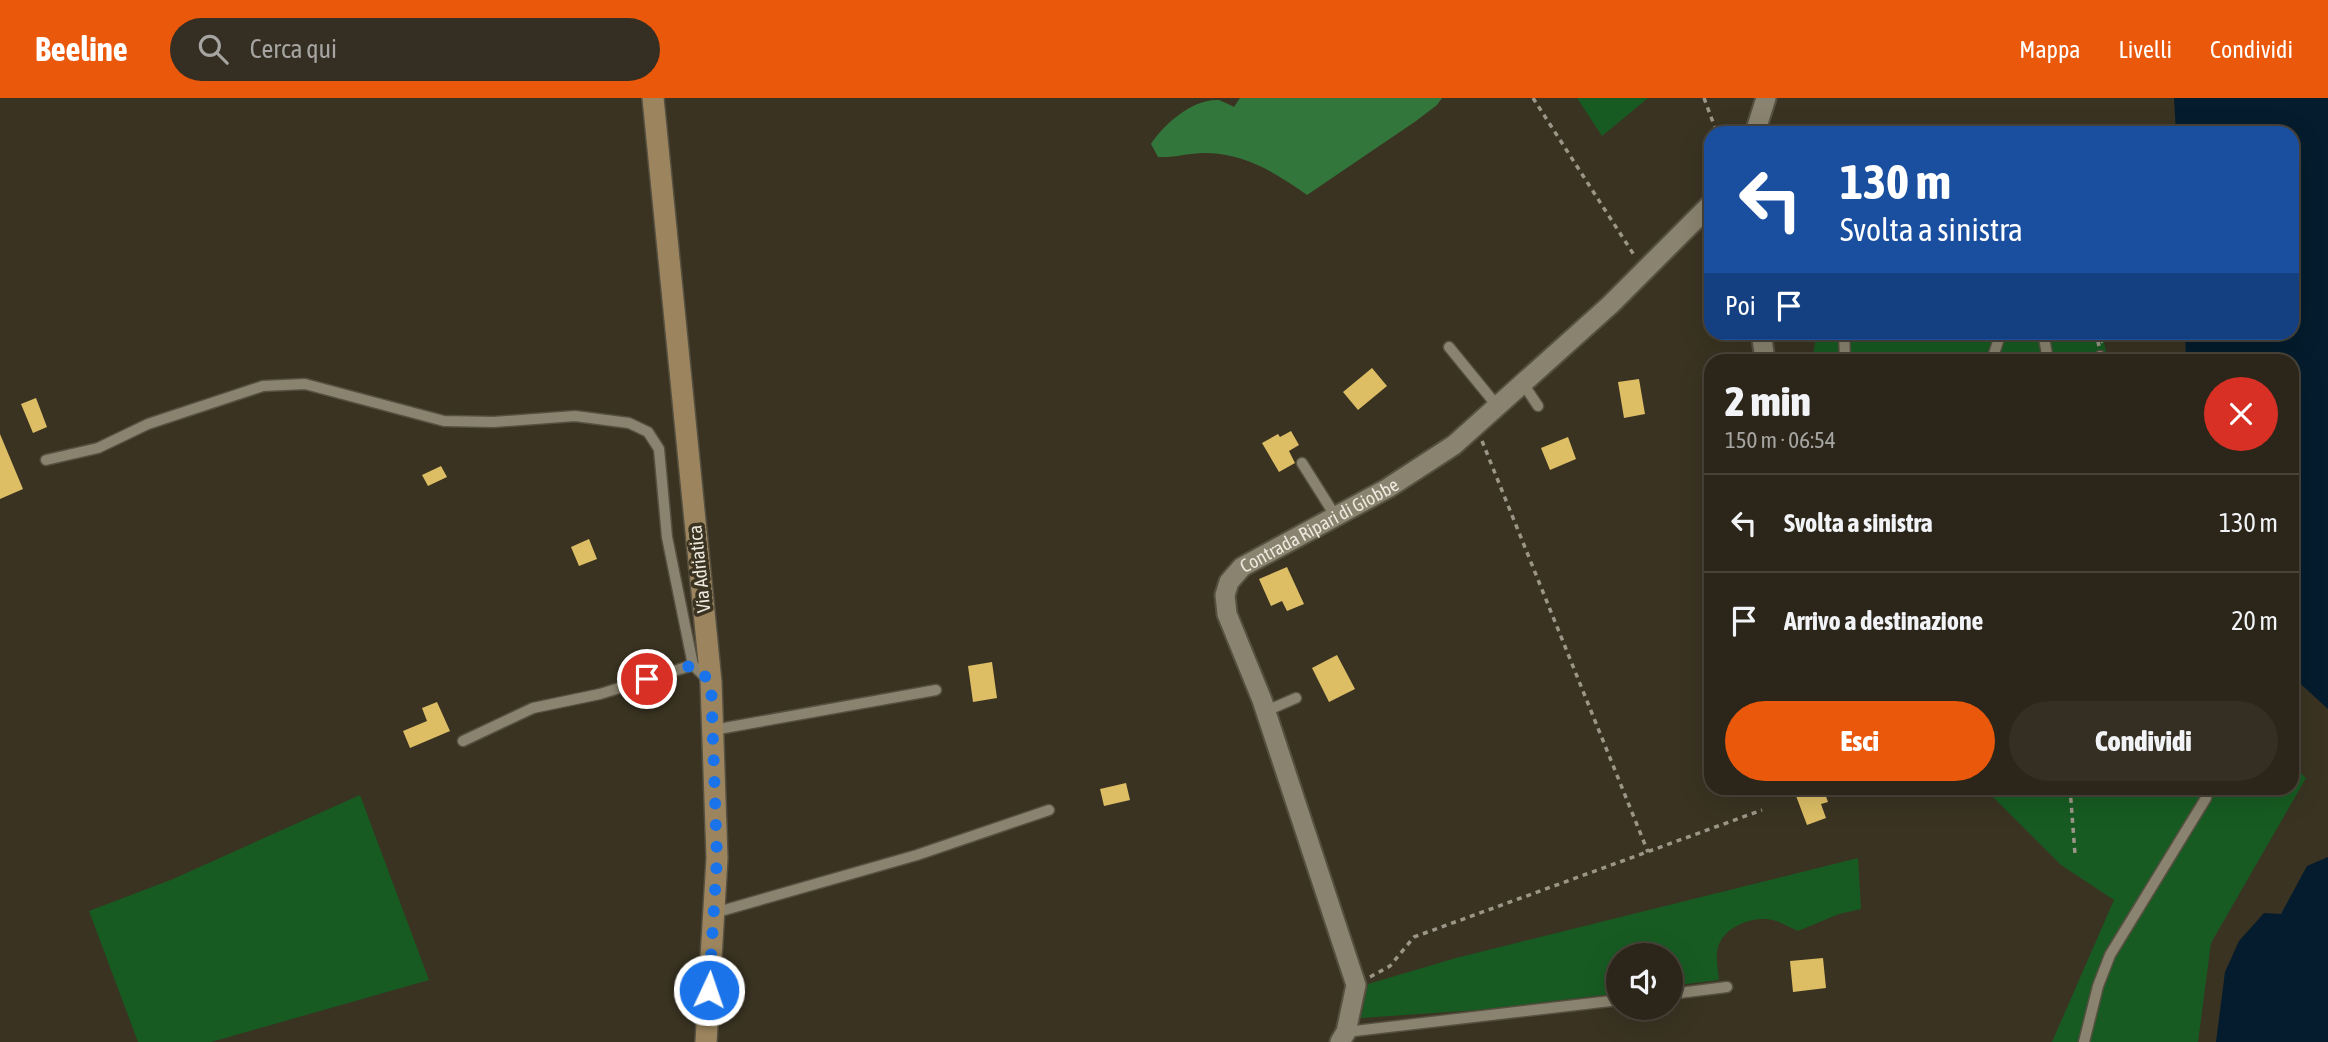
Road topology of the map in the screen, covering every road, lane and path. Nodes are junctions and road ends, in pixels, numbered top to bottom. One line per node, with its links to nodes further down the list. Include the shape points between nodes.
1 (653, 98): 18 (main road, Via Adriatica)
2 (1533, 98): 8 (path)
3 (1704, 98): 5 (path)
4 (1766, 98): 6 (street)
5 (1714, 126)
6 (1757, 126)
7 (1704, 211): 8 (street, Contrada Ripari di Giobbe)
8 (1644, 271): 10 (street, Contrada Ripari di Giobbe)
9 (1449, 347): 12 (lane)
10 (1524, 385): 11 (lane); 12 (street, Contrada Ripari di Giobbe)
11 (1538, 406)
12 (1499, 407): 13 (street, Contrada Ripari di Giobbe)
13 (1476, 426): 16 (street, Contrada Ripari di Giobbe, via 1388,488); 28 (path)
14 (46, 460): 17 (lane, via 98,448 148,424 263,386 305,384 444,421 575,416 629,422 648,432 659,449 667,537)
15 (1303, 463): 16 (lane)
16 (1336, 517): 21 (street, Contrada Ripari di Giobbe, via 1242,567 1229,582 1227,614)
17 (693, 665): 18 (lane); 23 (lane, via 600,694 533,708)
18 (711, 682): 22 (main road, Via Adriatica)
19 (936, 690): 22 (lane)
20 (1296, 698): 21 (lane)
21 (1266, 711): 31 (street, Contrada Ripari di Giobbe)
22 (713, 730): 30 (main road, Via Adriatica)
23 (463, 741)
24 (2071, 795): 29 (path)
25 (2205, 795): 37 (lane, via 2110,955)
26 (1049, 810): 30 (lane, via 917,855)
27 (1762, 810): 28 (path)
28 (1648, 852): 31 (path, via 1414,937 1390,966)
29 (2075, 855)
30 (714, 913): 36 (main road, Via Adriatica)
31 (1356, 985): 35 (street, Contrada Ripari di Giobbe)
32 (1727, 987): 33 (lane)
33 (1683, 992)
34 (1606, 1002): 35 (lane)
35 (1343, 1037)
36 (706, 1042)
37 (2084, 1042)

